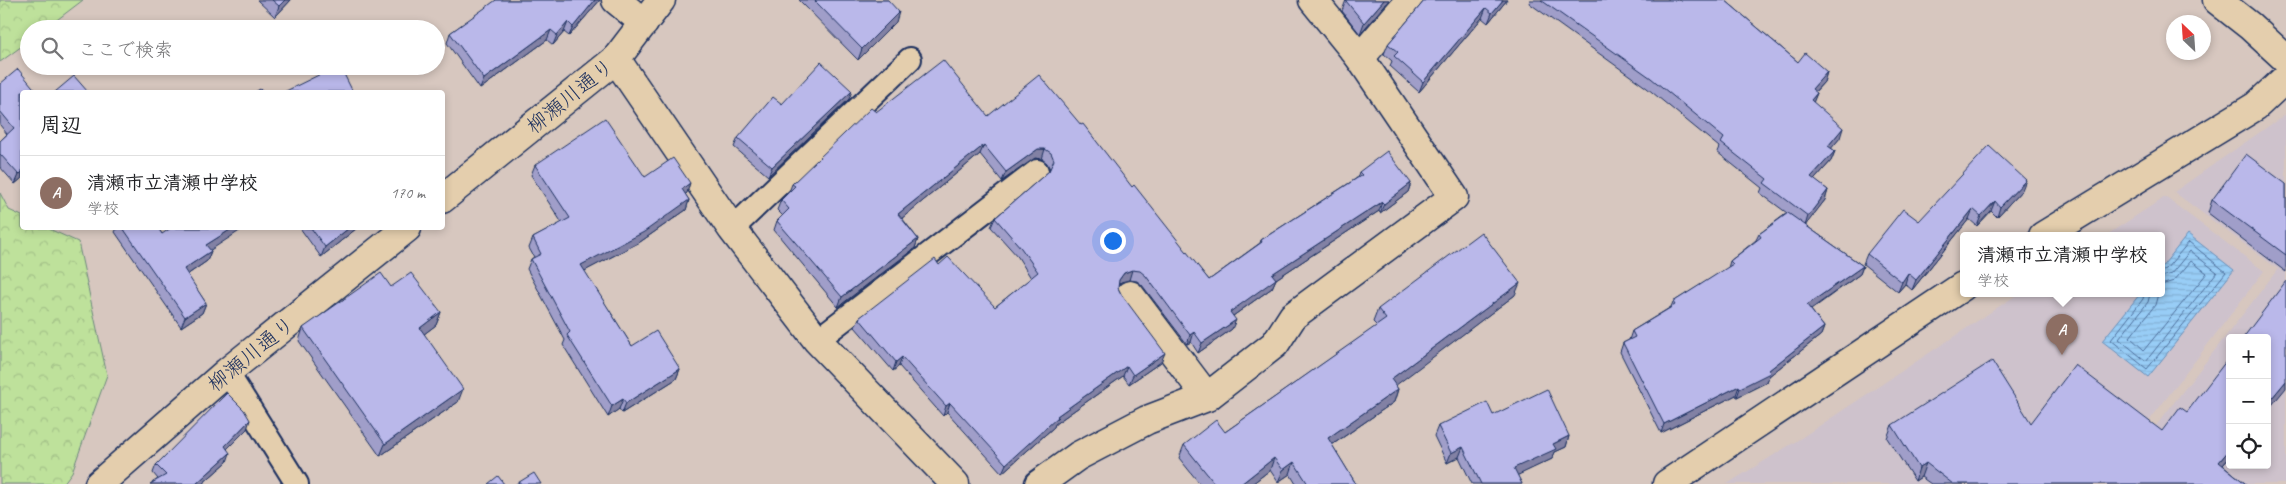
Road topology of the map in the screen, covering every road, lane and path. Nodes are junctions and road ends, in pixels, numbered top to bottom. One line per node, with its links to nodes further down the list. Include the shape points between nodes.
1 (616, 0): 6 (street)
2 (661, 0): 6 (street, 柳瀬川通り)
3 (1313, 0): 7 (street)
4 (1410, 0): 7 (street)
5 (2217, 0): 9 (street)
6 (644, 22): 10 (street, 柳瀬川通り)
7 (1360, 58): 21 (street, via 1454,197 1293,316 1275,344)
8 (910, 59): 14 (lane)
9 (2286, 59)
10 (616, 60): 13 (street, 柳瀬川通り); 14 (street)
11 (2286, 78): 16 (street, via 2256,106)
12 (1037, 171): 19 (lane)
13 (445, 197)
14 (732, 229): 19 (street)
15 (404, 230): 20 (street, 柳瀬川通り)
16 (2050, 232)
17 (1960, 288): 26 (street)
18 (1130, 295): 21 (street)
19 (817, 340): 24 (street)
20 (226, 372): 22 (street, 柳瀬川通り); 23 (lane)
21 (1207, 397): 25 (street, via 1147,420 1086,451)
22 (99, 484)
23 (297, 484)
24 (955, 484)
25 (1039, 484)
26 (1667, 484)

